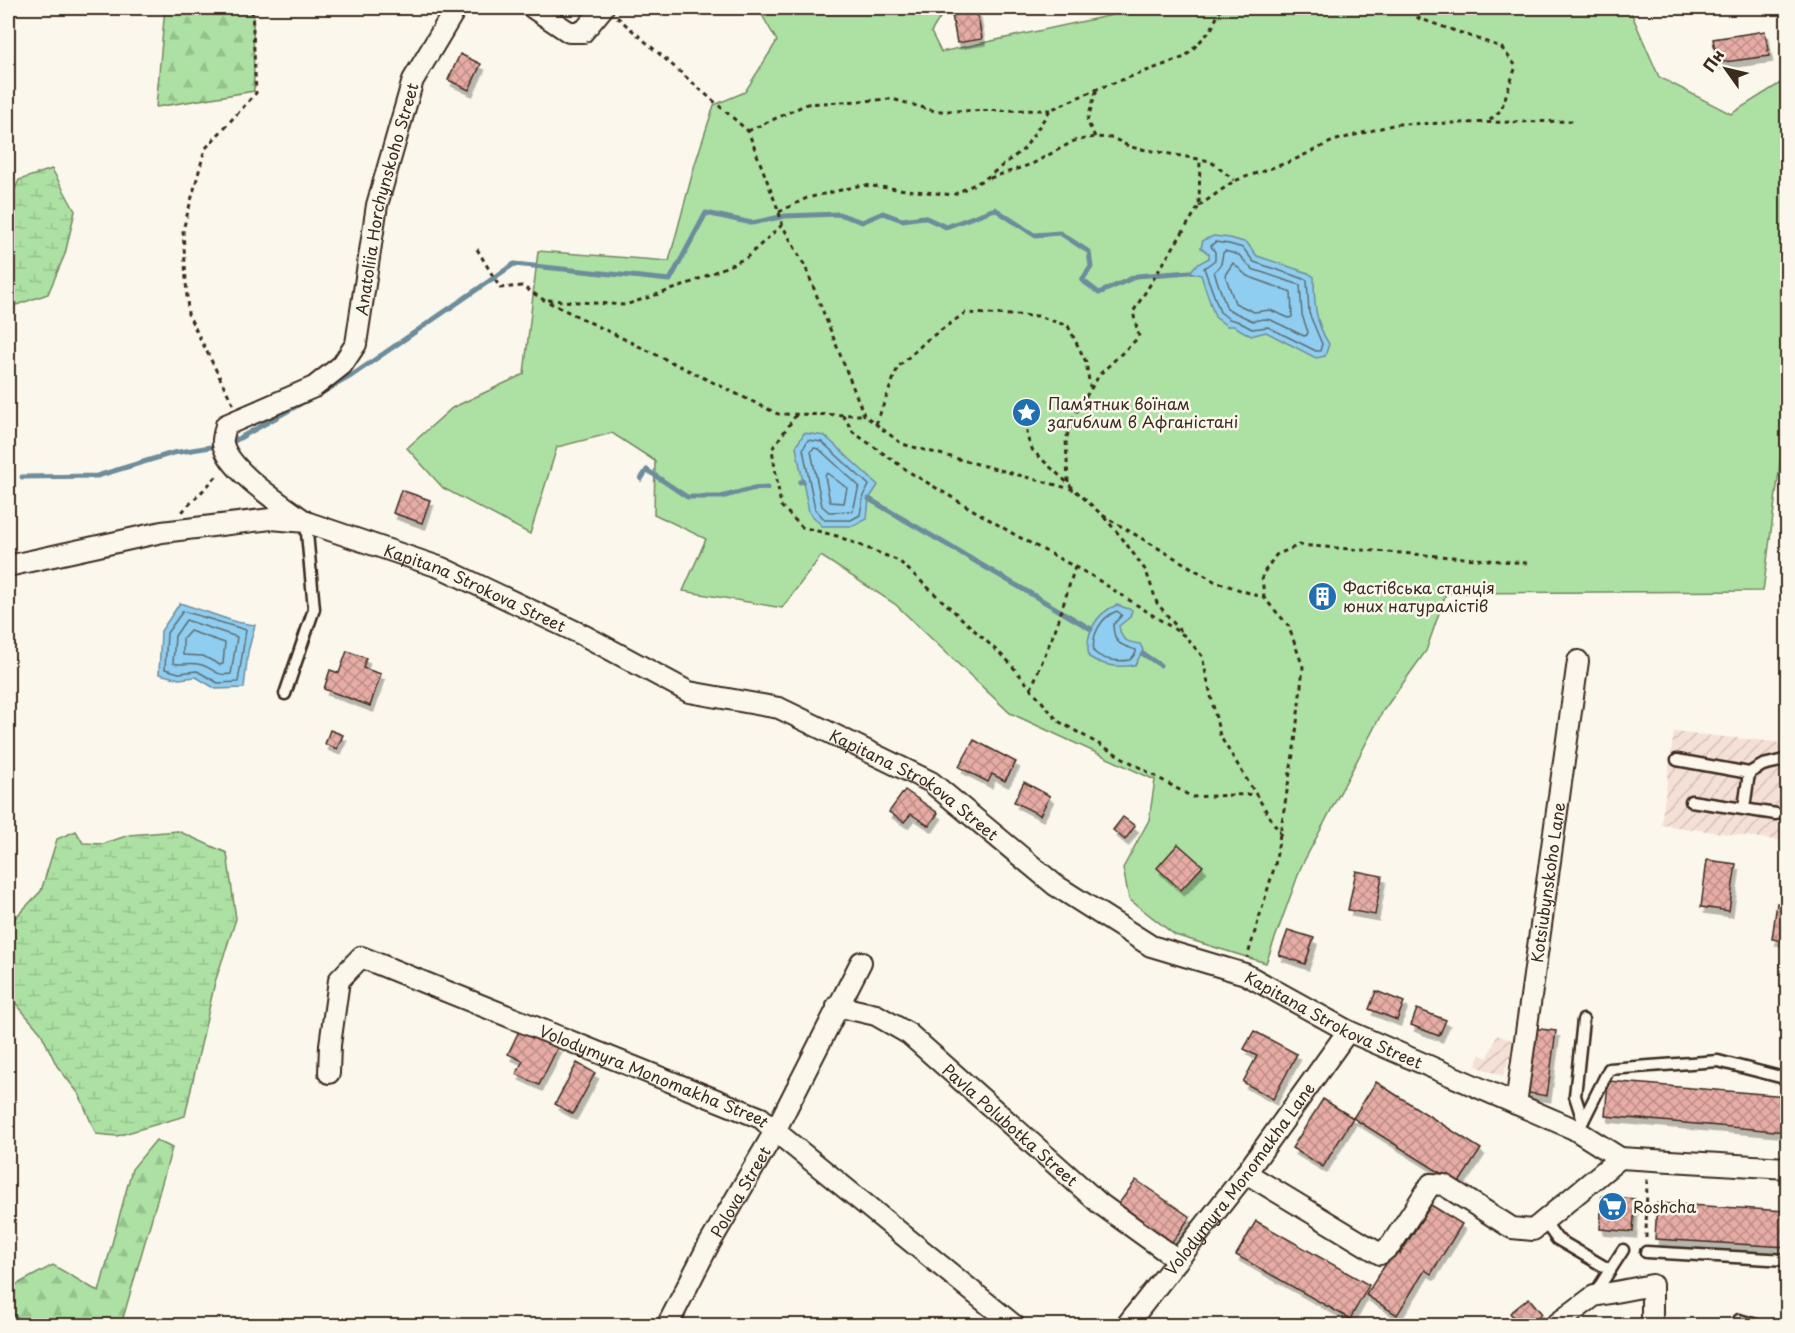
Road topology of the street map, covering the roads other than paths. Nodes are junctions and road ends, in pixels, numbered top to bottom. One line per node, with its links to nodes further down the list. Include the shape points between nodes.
1 (456, 8): 4 (street, Anatoliia Horchynskoho Street, via 413,80 377,206 356,344 342,365 314,387 226,425 222,442 231,462)
2 (533, 8): 3 (street, via 569,32 583,32)
3 (609, 11)
4 (306, 522): 5 (street, Kapitana Strokova Street, via 271,519 162,532); 7 (lane, via 314,609); 17 (street, Kapitana Strokova Street, via 442,568 585,636 689,692 779,708 808,722 931,782 1055,885 1151,946 1245,974)
5 (8, 566)
6 (1578, 661): 20 (street, Kotsiubynskoho Lane)
7 (285, 694)
8 (1788, 759): 10 (lane)
9 (1677, 760): 10 (lane)
10 (1749, 773): 12 (lane)
11 (1691, 801): 12 (lane)
12 (1744, 808): 13 (lane)
13 (1776, 814)
14 (861, 962): 15 (street, Polova Street)
15 (837, 1006): 22 (street, Polova Street); 29 (street, Pavla Polubotka Street, via 876,1015 909,1034 1099,1203)
16 (1583, 1020): 21 (lane, via 1575,1096)
17 (1348, 1030): 20 (street, Kapitana Strokova Street); 25 (street, Volodymyra Monomakha Lane)
18 (329, 1073): 22 (street, Volodymyra Monomakha Street, via 339,980 362,957 761,1118)
19 (1788, 1079): 21 (lane, via 1719,1061 1609,1070)
20 (1516, 1104): 21 (street, Kapitana Strokova Street)
21 (1579, 1125): 23 (street, Kapitana Strokova Street)
22 (775, 1131): 33 (street, Polova Street); 34 (street, Volodymyra Monomakha Street)
23 (1620, 1158): 24 (street, Kapitana Strokova Street); 26 (street)
24 (1788, 1168)
25 (1246, 1173): 26 (street, via 1380,1254 1391,1245 1431,1184 1444,1185 1512,1228 1533,1230); 29 (street, Volodymyra Monomakha Lane)
26 (1544, 1221): 31 (lane, via 1557,1239)
27 (1623, 1250): 31 (lane)
28 (1646, 1252): 30 (lane)
29 (1178, 1260): 35 (street, Volodymyra Monomakha Lane)
30 (1788, 1260)
31 (1610, 1270): 32 (lane)
32 (1594, 1296): 36 (street); 37 (street, via 1652,1285)
33 (667, 1326)
34 (1015, 1326)
35 (1126, 1326)
36 (1554, 1326)
37 (1652, 1326)
38 (1738, 1326): 39 (lane, via 1739,1320)
39 (1760, 1326)

